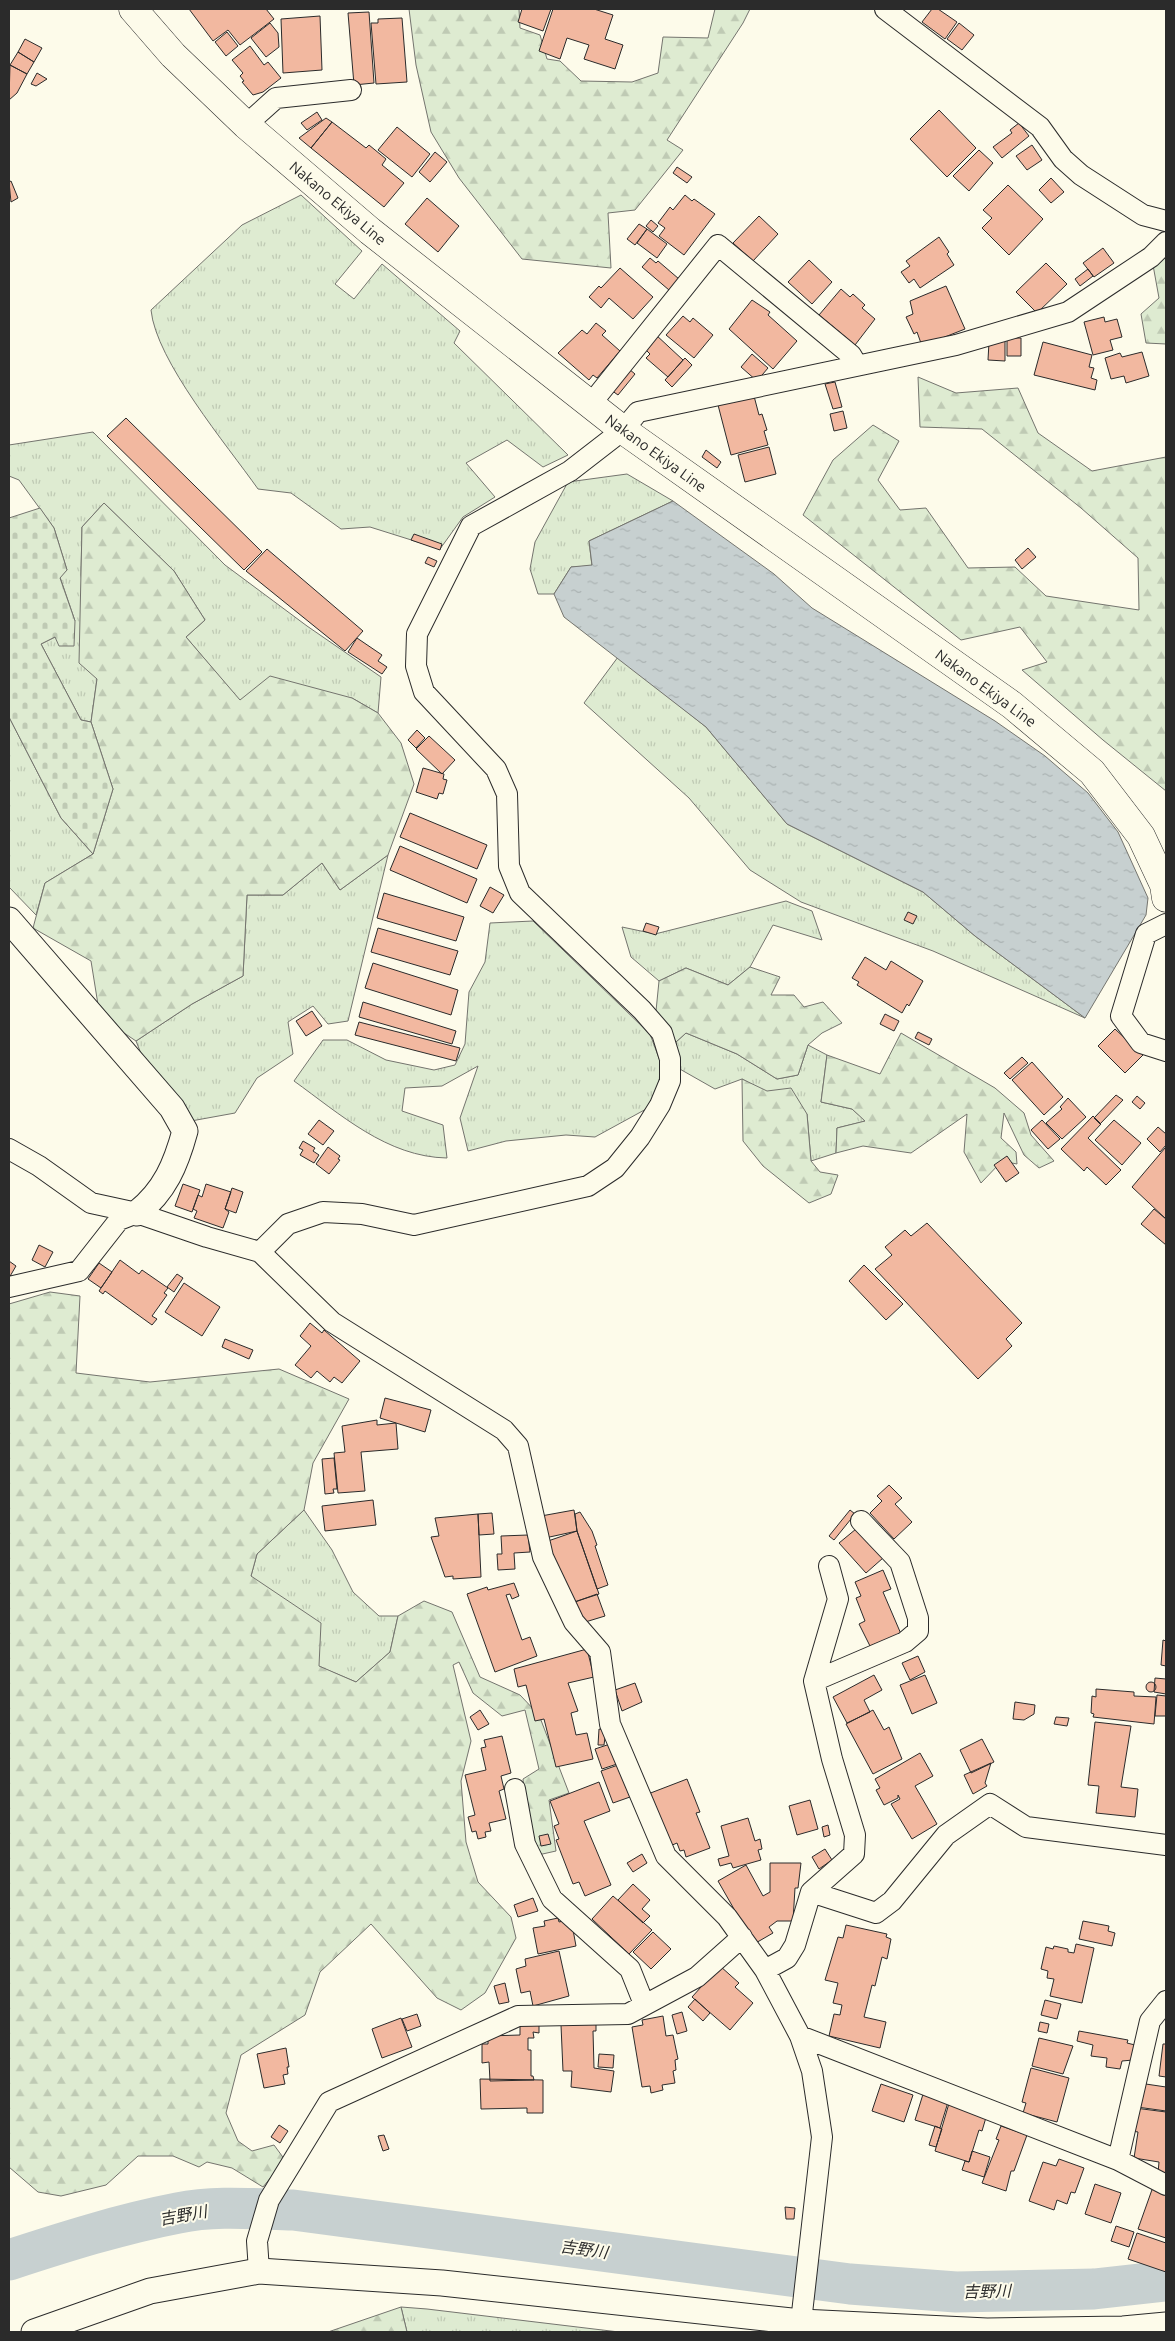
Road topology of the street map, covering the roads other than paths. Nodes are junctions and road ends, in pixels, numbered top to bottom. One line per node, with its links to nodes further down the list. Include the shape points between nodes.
1 (133, 9): 4 (main road, Nakano Ekiya Line, via 173,55)
2 (885, 9): 5 (street, via 1040,126 1063,159 1080,175 1143,215)
3 (351, 90): 4 (street, via 276,98)
4 (246, 125): 8 (main road, Nakano Ekiya Line, via 370,231)
5 (1166, 221)
6 (1166, 242): 7 (street, via 1151,257 1068,312 956,345)
7 (857, 365): 8 (street, via 851,355 718,245); 9 (street, via 638,412)
8 (590, 405): 9 (main road, Nakano Ekiya Line)
9 (623, 430): 10 (main road, Nakano Ekiya Line, via 1012,705 1092,772 1141,836 1164,885); 16 (street, via 570,471 471,526 417,634 416,666 424,692 496,769 507,794 509,866 520,893 662,1033 670,1059 670,1081 660,1105 615,1168 588,1186 414,1225 362,1214 323,1212 288,1224)
10 (1166, 898)
11 (9, 920): 15 (street, via 172,1108 185,1131 176,1162 150,1202)
12 (1166, 924): 13 (street, via 1146,934 1121,1016 1141,1043)
13 (1166, 1052)
14 (9, 1149): 15 (street, via 39,1166 91,1204)
15 (137, 1212): 16 (street); 17 (street, via 118,1220 79,1271)
16 (260, 1252): 24 (street, via 332,1322 504,1430 518,1446 543,1557 574,1622 600,1652 610,1724 666,1856 705,1892)
17 (9, 1287)
18 (861, 1521): 20 (street, via 900,1562 918,1618 918,1631 905,1642)
19 (829, 1566): 20 (street, via 838,1599)
20 (814, 1681): 23 (street, via 832,1759 855,1835 854,1854)
21 (515, 1789): 27 (street, via 525,1844 552,1899 630,1969)
22 (1166, 1845): 23 (street, via 1026,1827 990,1804 946,1835 892,1902 876,1913)
23 (811, 1892): 25 (street, via 795,1946 787,1958)
24 (742, 1937): 25 (street); 27 (street, via 696,1977)
25 (766, 1970): 28 (street)
26 (1166, 2001): 29 (street, via 1150,2021)
27 (644, 2004): 31 (street, via 628,2014 518,2016 329,2102 269,2200 257,2241)
28 (800, 2036): 29 (street); 32 (street, via 812,2070 822,2137)
29 (1118, 2160): 30 (street)
30 (1166, 2185)
31 (259, 2271): 32 (street, via 442,2283); 35 (street, via 150,2290)
32 (801, 2322): 34 (street)
33 (1166, 2325): 34 (street, via 1114,2329)
34 (934, 2330)
35 (34, 2332)

